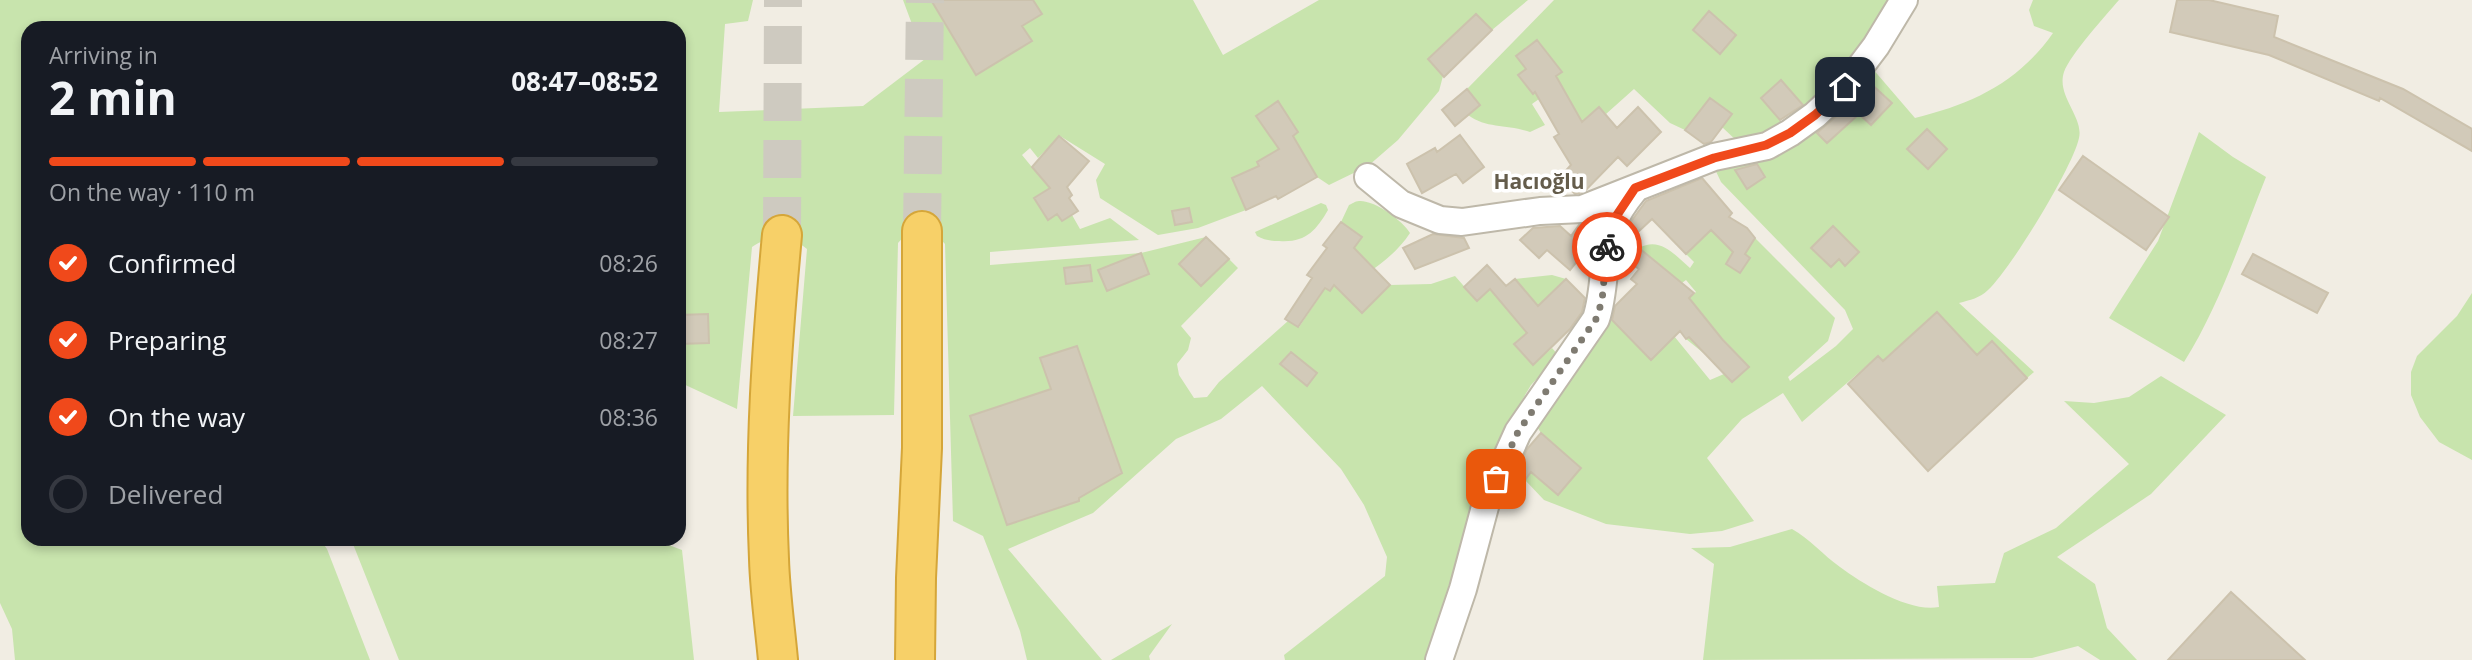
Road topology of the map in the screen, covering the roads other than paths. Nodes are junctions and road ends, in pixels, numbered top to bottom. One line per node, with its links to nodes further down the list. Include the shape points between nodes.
1 (1904, 0): 3 (street, via 1845,87 1790,133)
2 (1368, 177): 3 (street, via 1420,214 1462,222 1582,209)
3 (1635, 188): 8 (street, via 1612,227 1596,319 1518,432 1486,503)
4 (922, 231): 7 (highway, via 922,448)
5 (782, 236): 6 (highway, via 769,402 769,560)
6 (778, 660)
7 (915, 660)
8 (1439, 660)

